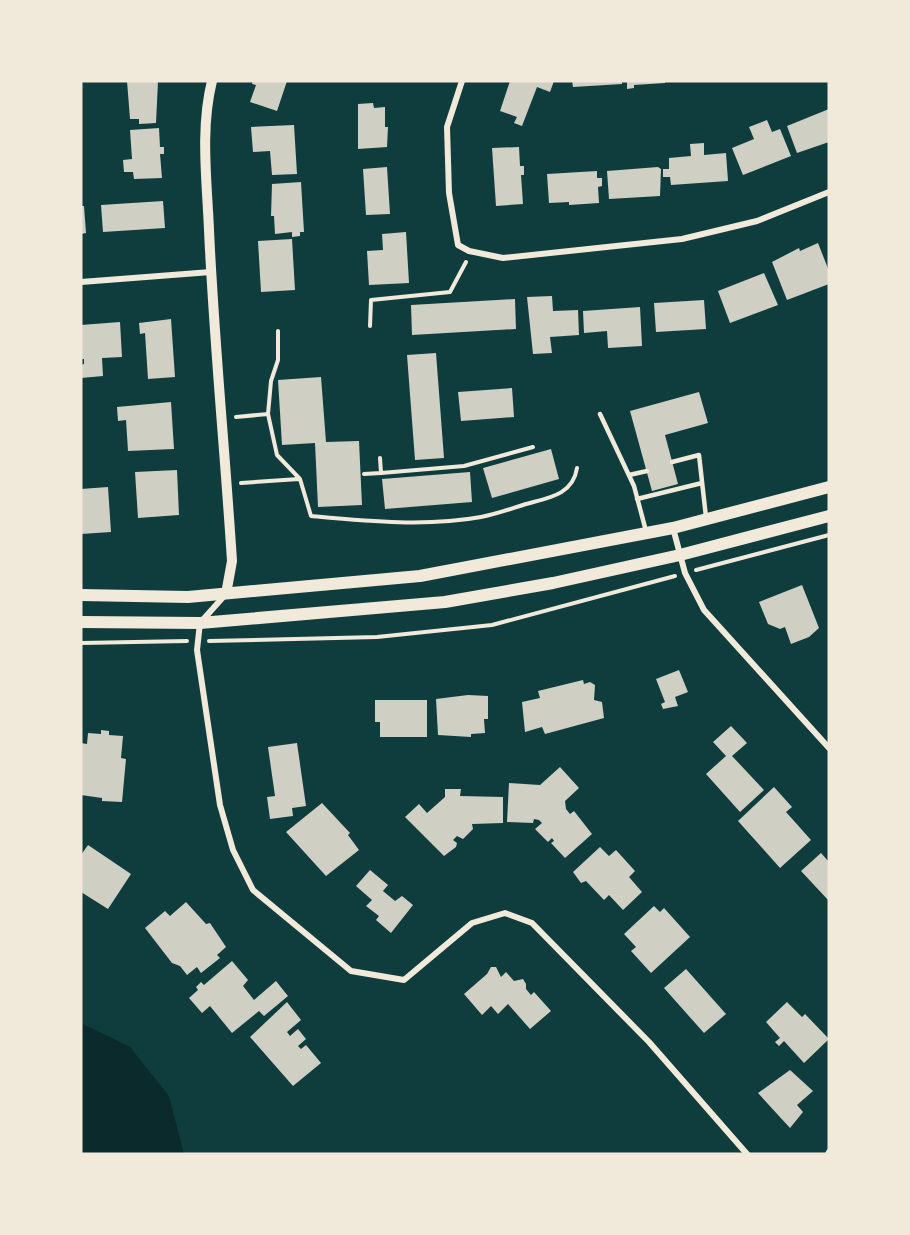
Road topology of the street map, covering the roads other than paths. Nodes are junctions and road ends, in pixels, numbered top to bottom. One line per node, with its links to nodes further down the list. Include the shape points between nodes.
1 (212, 81): 4 (street, via 206,124)
2 (462, 81): 3 (street, via 447,127 448,193 458,245 469,251 503,258 682,239 757,221)
3 (829, 192)
4 (211, 272): 5 (street); 18 (street, via 232,561)
5 (81, 282)
6 (600, 414): 9 (lane)
7 (672, 462): 10 (lane, via 699,455)
8 (647, 471): 9 (lane)
9 (628, 476): 12 (lane)
10 (702, 483): 12 (lane); 14 (lane)
11 (829, 487): 14 (main road)
12 (637, 499): 16 (lane)
13 (829, 516): 17 (main road)
14 (706, 519): 15 (main road)
15 (674, 528): 16 (main road); 17 (street)
16 (646, 533): 18 (main road, via 420,576)
17 (680, 555): 21 (main road, via 445,602); 22 (street, via 704,610)
18 (226, 594): 19 (main road); 21 (street)
19 (81, 596)
20 (81, 622): 21 (main road)
21 (200, 623): 23 (street, via 197,650 220,805 232,850 253,890 351,971 404,980 472,923 505,913 532,923 649,1042)
22 (829, 748)
23 (747, 1154)

